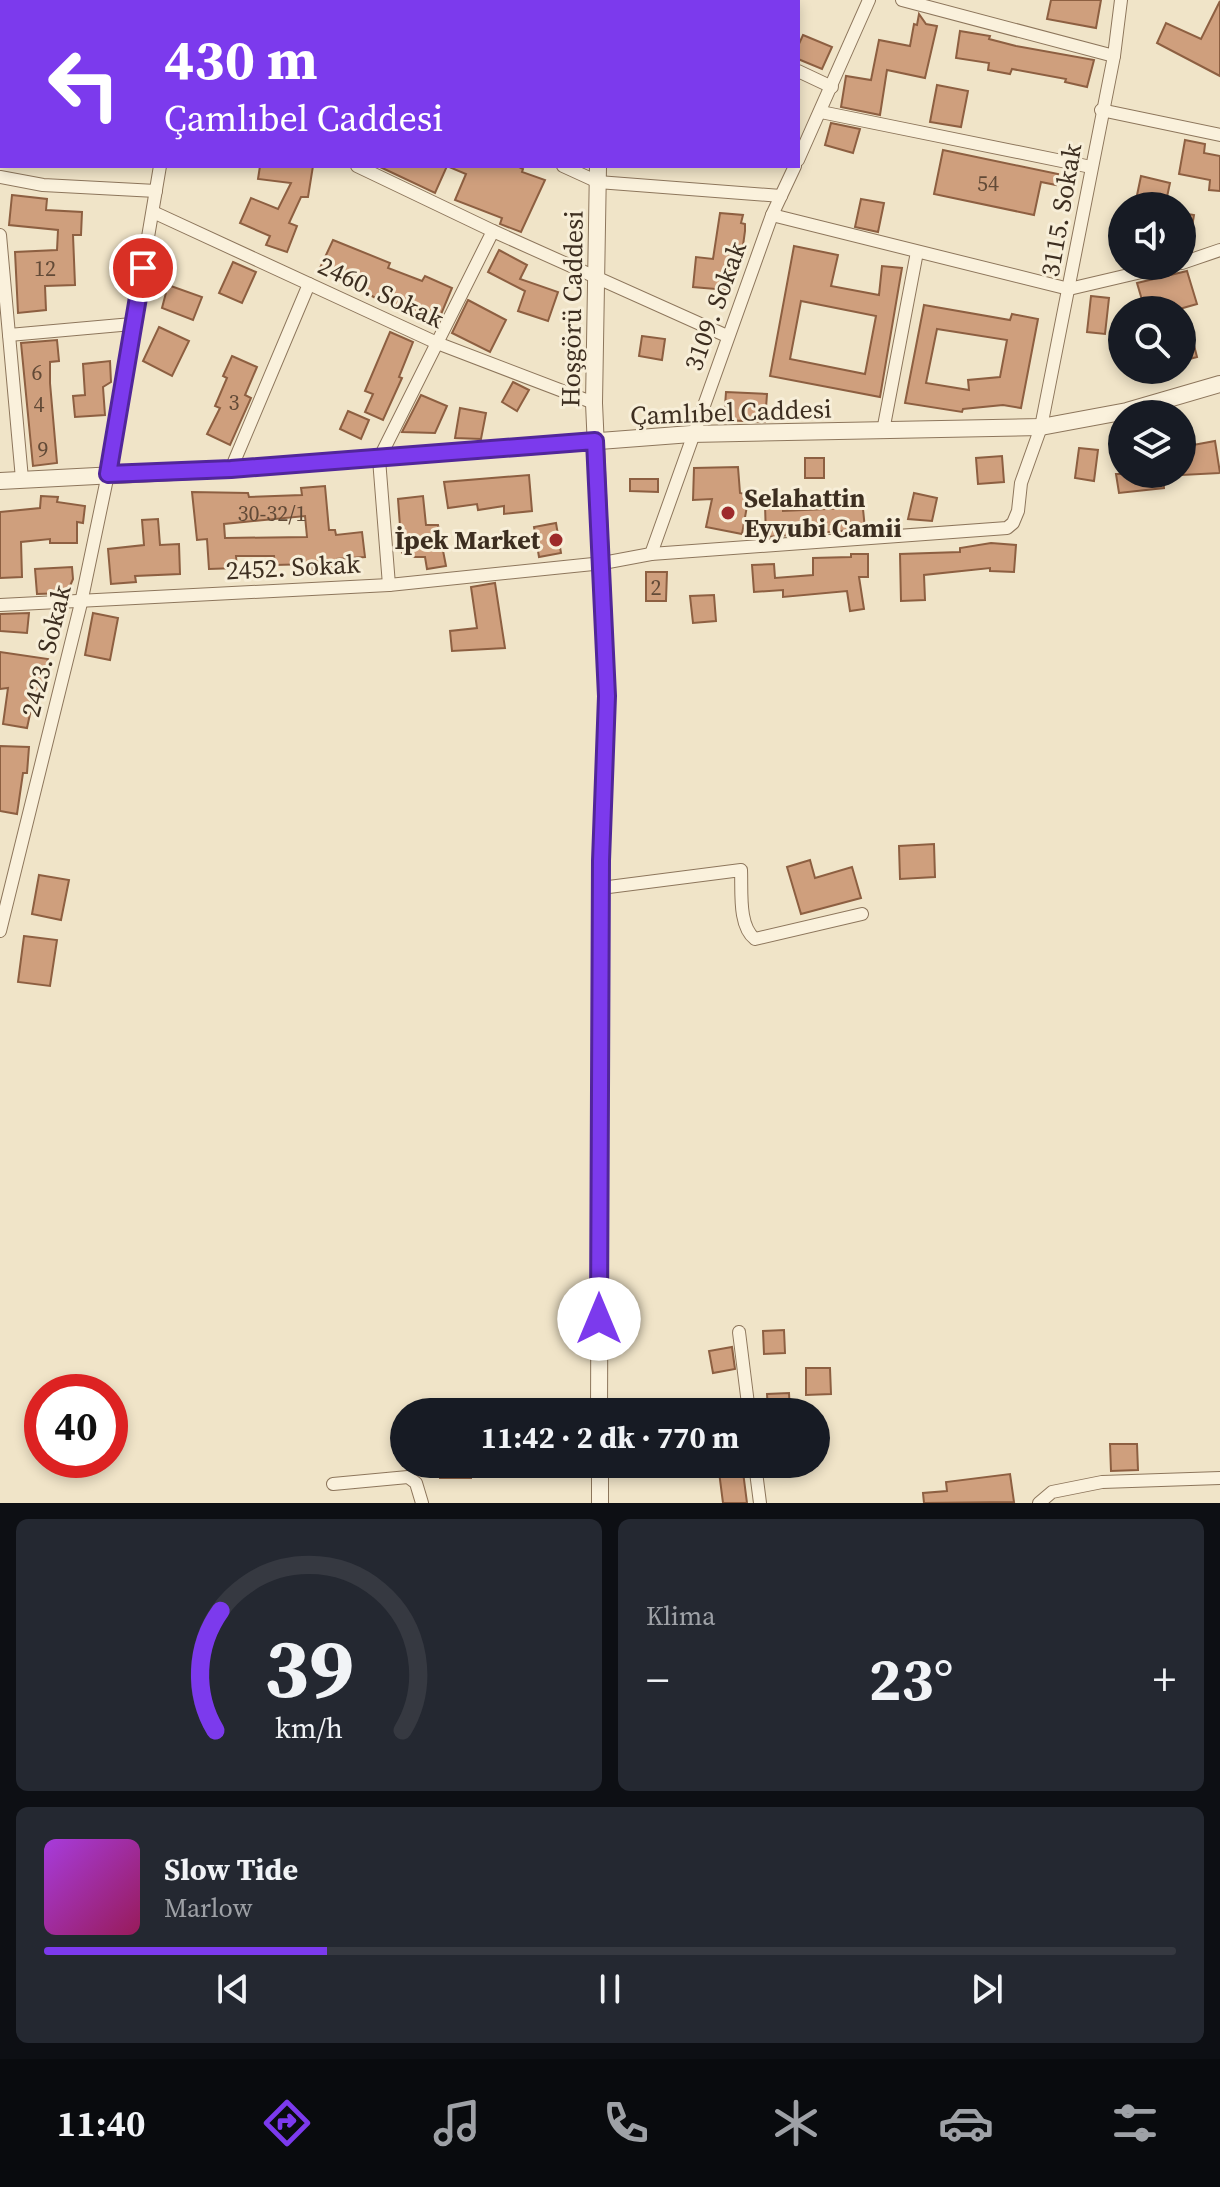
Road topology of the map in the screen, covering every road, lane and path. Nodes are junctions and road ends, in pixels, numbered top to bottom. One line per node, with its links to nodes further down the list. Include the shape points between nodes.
1 (869, 0): 6 (street)
2 (902, 0): 4 (street)
3 (1121, 0): 4 (street, 3115. Sokak)
4 (1114, 56): 7 (street, 3115. Sokak)
5 (800, 72): 6 (street)
6 (832, 87): 8 (street)
7 (1101, 110): 9 (street); 11 (street, 3115. Sokak)
8 (821, 112): 10 (street); 11 (street)
9 (1220, 135)
10 (800, 156)
11 (1091, 167): 30 (street, 3115. Sokak)
12 (160, 168): 18 (street, 2423. Sokak)
13 (361, 168): 22 (street)
14 (572, 168): 16 (street)
15 (794, 168): 19 (street, 3109. Sokak)
16 (598, 174): 19 (street); 27 (street, Hoşgörü Caddesi)
17 (0, 177): 18 (street, via 43,185)
18 (156, 191): 20 (street, 2423. Sokak)
19 (781, 196): 21 (street, 3109. Sokak)
20 (153, 212): 29 (street, 2460. Sokak); 31 (street, 2423. Sokak)
21 (772, 215): 25 (street); 33 (street, 3109. Sokak)
22 (493, 231): 27 (street); 34 (street)
23 (0, 235): 32 (street)
24 (1220, 250): 26 (street)
25 (917, 252): 30 (street); 38 (street)
26 (1196, 258)
27 (598, 278): 33 (street); 36 (street, Hoşgörü Caddesi)
28 (1108, 280): 30 (street)
29 (309, 284): 34 (street, 2460. Sokak); 42 (street)
30 (1069, 289): 37 (street, 3115. Sokak)
31 (132, 324): 32 (street); 43 (street, 2423. Sokak)
32 (9, 335): 44 (street)
33 (727, 336): 39 (street, 3109. Sokak)
34 (437, 343): 36 (street, 2460. Sokak); 41 (street)
35 (1220, 384): 37 (street, Çamlıbel Caddesi, via 1127,411)
36 (594, 403): 40 (street, Hoşgörü Caddesi)
37 (1041, 427): 38 (street, Çamlıbel Caddesi); 46 (street, 3115. Sokak, via 1021,483 1018,511)
38 (883, 431): 39 (street, Çamlıbel Caddesi)
39 (691, 434): 40 (street, Çamlıbel Caddesi); 47 (street, 3109. Sokak)
40 (595, 441): 41 (street, Çamlıbel Caddesi); 48 (street, Hoşgörü Caddesi)
41 (379, 459): 42 (street, Çamlıbel Caddesi); 49 (street)
42 (231, 469): 43 (street, Çamlıbel Caddesi)
43 (108, 474): 44 (street, Çamlıbel Caddesi); 50 (street, 2423. Sokak)
44 (22, 479): 45 (street, Çamlıbel Caddesi)
45 (0, 481)
46 (1007, 528): 47 (street, 2452. Sokak)
47 (651, 554): 48 (street, 2452. Sokak)
48 (603, 563): 49 (street, 2452. Sokak); 52 (street, Hoşgörü Caddesi, via 607,696)
49 (389, 585): 50 (street, 2452. Sokak)
50 (81, 603): 51 (street, 2452. Sokak); 54 (street, 2423. Sokak)
51 (0, 605)
52 (601, 888): 53 (street, via 741,870 742,907 748,934 755,939); 56 (street, Hoşgörü Caddesi)
53 (862, 914)
54 (0, 931)
55 (739, 1332): 57 (street)
56 (599, 1398)
57 (747, 1398)
58 (600, 1478): 63 (street)
59 (757, 1478): 64 (street)
60 (1220, 1478): 65 (street, via 1102,1482 1052,1492)
61 (333, 1484): 62 (street, via 408,1477 416,1483)
62 (422, 1503)
63 (600, 1503)
64 (760, 1503)
65 (1039, 1503)

